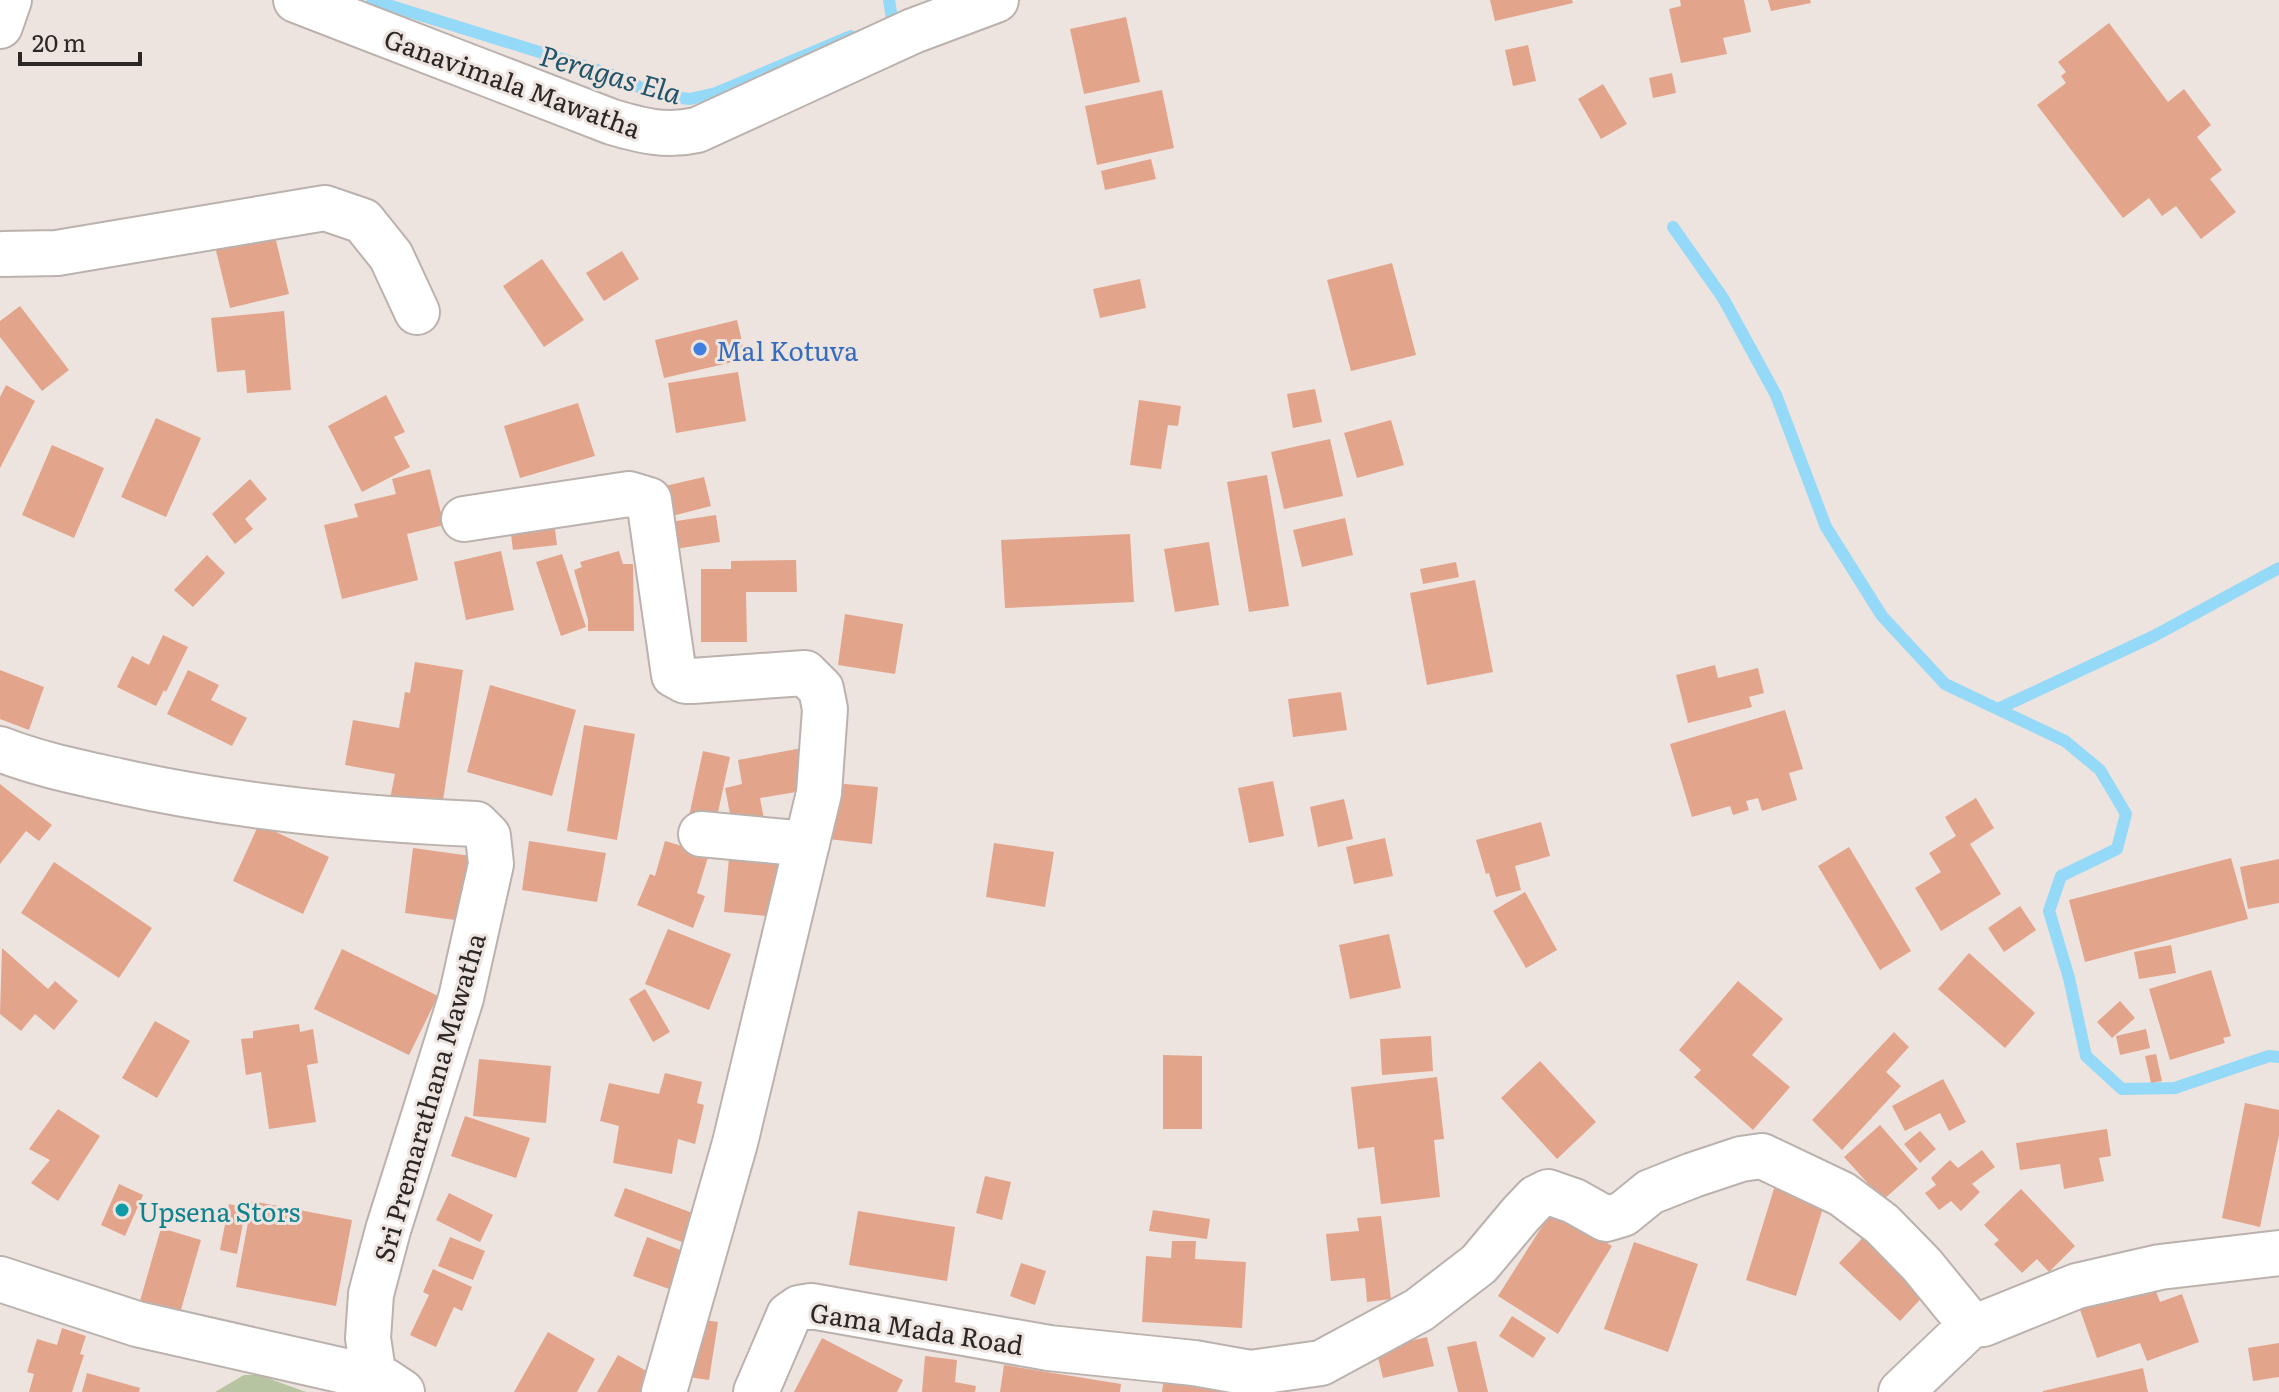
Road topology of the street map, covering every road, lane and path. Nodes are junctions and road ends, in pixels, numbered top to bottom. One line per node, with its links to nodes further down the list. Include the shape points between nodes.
1 (9, 0): 4 (street)
2 (296, 0): 3 (street, Ganavimala Mawatha, via 612,122 678,134)
3 (996, 0)
4 (0, 26)
5 (1, 256): 6 (street, via 57,253 325,208 363,221 391,256)
6 (417, 312)
7 (464, 519): 10 (street, via 629,494 649,500 674,675 692,681 805,673 821,689 824,749)
8 (0, 749): 15 (street, Sri Premarathana Mawatha, via 30,761 151,788 309,812 476,824 488,836 491,864 461,998 371,1294 368,1338)
9 (701, 834): 10 (street)
10 (807, 844): 16 (street, via 735,1143)
11 (2279, 1253): 13 (street, via 2160,1267 2077,1286)
12 (0, 1279): 15 (street, via 137,1324)
13 (1971, 1325): 14 (street, Gama Mada Road, via 1882,1224 1842,1194 1762,1156 1650,1192 1623,1214 1606,1219 1548,1192 1536,1198 1479,1264 1431,1301 1321,1363 1250,1373 1194,1363); 18 (street)
14 (1131, 1375): 17 (street, Gama Mada Road, via 1049,1348 811,1306 789,1315)
15 (388, 1385)
16 (664, 1392)
17 (756, 1392)
18 (1901, 1392)

